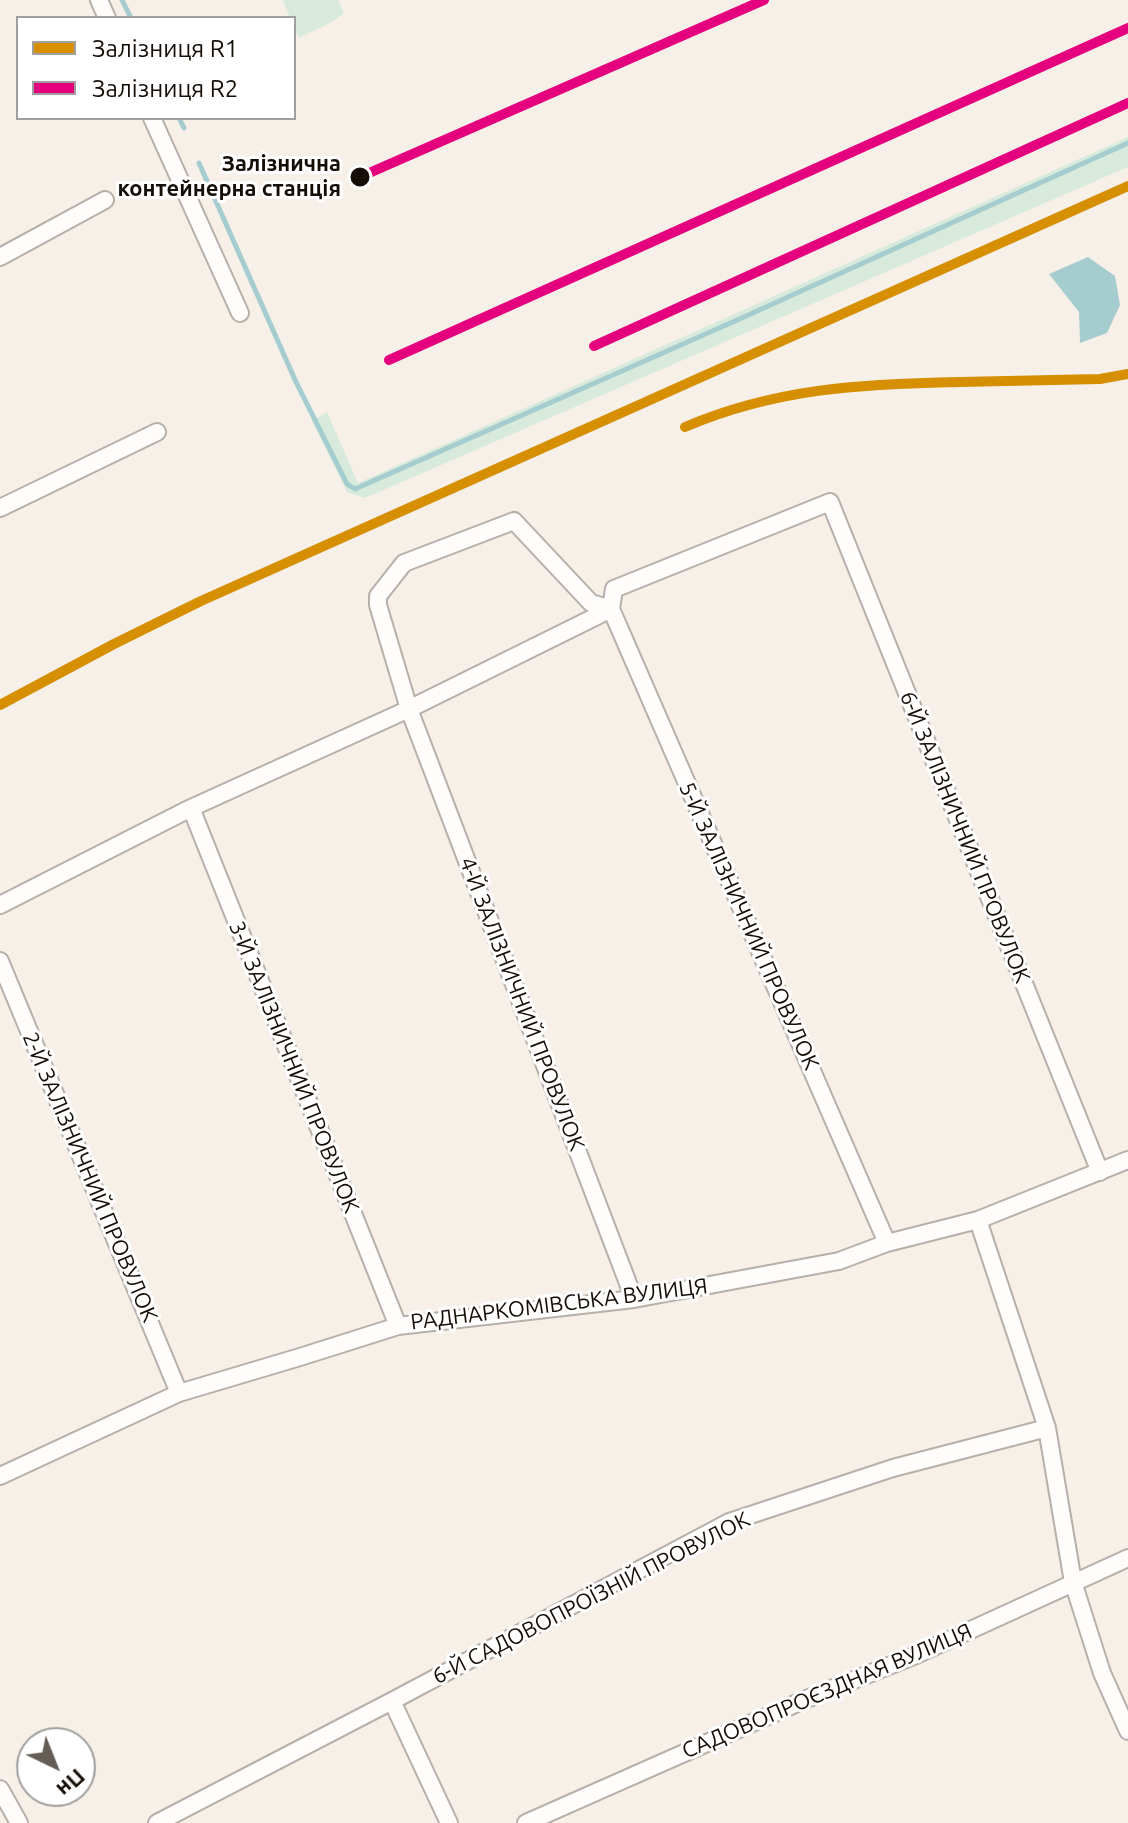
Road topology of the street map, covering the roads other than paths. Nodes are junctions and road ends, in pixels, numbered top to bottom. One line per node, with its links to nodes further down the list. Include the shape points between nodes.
1 (153, 120): 4 (street)
2 (105, 200): 3 (street)
3 (0, 257)
4 (240, 313)
5 (157, 432): 6 (street)
6 (0, 508)
7 (611, 609): 8 (street); 8 (street, 4-Й ЗАЛІЗНИЧНИЙ ПРОВУЛОК, via 591,603 514,521 404,563 378,596 378,605); 13 (street, 6-Й ЗАЛІЗНИЧНИЙ ПРОВУЛОК, via 614,589 830,502); 15 (street, 5-Й ЗАЛІЗНИЧНИЙ ПРОВУЛОК)
8 (409, 709): 9 (street); 16 (street, 4-Й ЗАЛІЗНИЧНИЙ ПРОВУЛОК)
9 (191, 808): 10 (street); 17 (street, 3-Й ЗАЛІЗНИЧНИЙ ПРОВУЛОК)
10 (0, 905)
11 (0, 961): 18 (street, 2-Й ЗАЛІЗНИЧНИЙ ПРОВУЛОК)
12 (1128, 1160): 13 (street, РАДНАРКОМІВСЬКА ВУЛИЦЯ)
13 (1100, 1172): 14 (street, РАДНАРКОМІВСЬКА ВУЛИЦЯ)
14 (978, 1220): 15 (street, РАДНАРКОМІВСЬКА ВУЛИЦЯ); 19 (street)
15 (887, 1243): 16 (street, РАДНАРКОМІВСЬКА ВУЛИЦЯ, via 839,1261)
16 (634, 1299): 17 (street, РАДНАРКОМІВСЬКА ВУЛИЦЯ)
17 (398, 1326): 18 (street, РАДНАРКОМІВСЬКА ВУЛИЦЯ)
18 (179, 1393): 20 (street, РАДНАРКОМІВСЬКА ВУЛИЦЯ)
19 (1047, 1428): 22 (street); 23 (street, 6-Й САДОВОПРОЇЗНІЙ ПРОВУЛОК, via 893,1468 729,1522)
20 (0, 1476)
21 (1128, 1558): 22 (street, САДОВОПРОЄЗДНАЯ ВУЛИЦЯ)
22 (1073, 1582): 24 (street, via 1102,1673); 29 (street, САДОВОПРОЄЗДНАЯ ВУЛИЦЯ)
23 (392, 1701): 27 (street, 6-Й САДОВОПРОЇЗНІЙ ПРОВУЛОК); 28 (street)
24 (1128, 1731)
25 (0, 1789): 26 (street)
26 (19, 1823)
27 (157, 1823)
28 (449, 1823)
29 (526, 1823)

